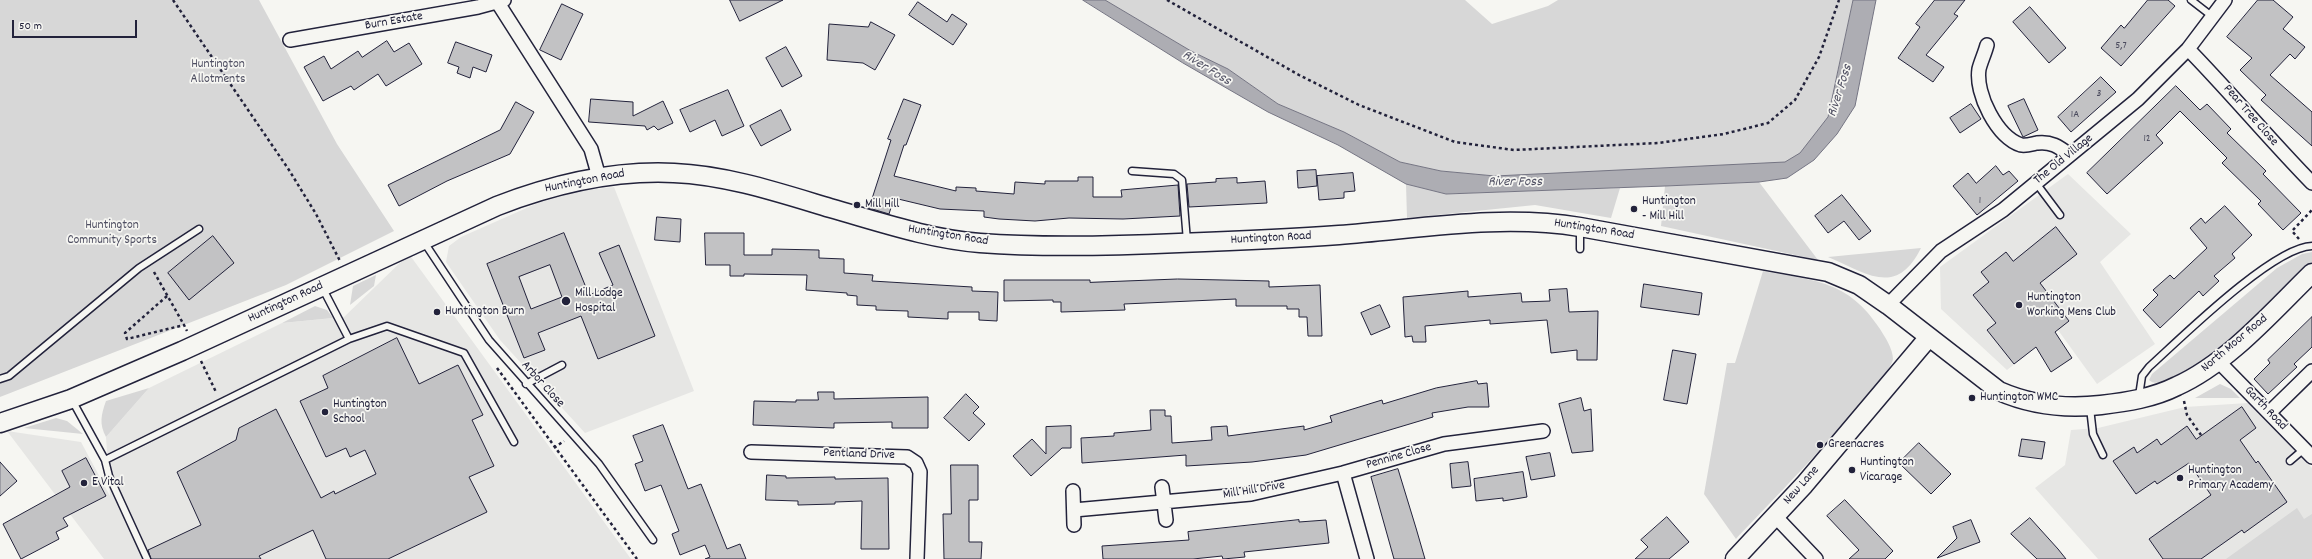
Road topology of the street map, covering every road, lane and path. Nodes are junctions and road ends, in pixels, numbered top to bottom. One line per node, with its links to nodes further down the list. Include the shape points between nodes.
1 (173, 0): 26 (path, via 289,170 316,214)
2 (1167, 0): 3 (path, via 1299,75 1359,105 1455,142 1514,150 1658,143 1724,134 1768,123 1795,100 1819,57)
3 (1839, 0)
4 (2191, 0): 7 (lane)
5 (2225, 0): 7 (street, The Old Village)
6 (501, 2): 8 (street, Burn Estate); 13 (street, Burn Estate, via 591,149)
7 (2213, 17): 10 (street, The Old Village)
8 (290, 40)
9 (1987, 45): 11 (street, via 1979,70 1981,96 1995,123 2011,141 2024,145 2055,144)
10 (2188, 50): 11 (street, The Old Village, via 2138,99); 15 (street, Pear Tree Close, via 2218,79)
11 (2070, 155): 14 (street, The Old Village)
12 (1132, 171): 21 (lane, via 1174,174 1182,180)
13 (599, 177): 20 (street, Huntington Road, via 530,193); 21 (street, Huntington Road, via 640,172 677,173 718,179 829,207 889,226 941,238 979,243 1085,247)
14 (2036, 183): 17 (lane); 30 (street, The Old Village, via 2003,210 1941,251)
15 (2312, 183)
16 (2312, 210): 22 (path, via 2292,231)
17 (2060, 215)
18 (1580, 227): 21 (street, Huntington Road, via 1558,223 1511,221 1337,236); 24 (lane); 30 (street, Huntington Road, via 1828,272 1859,285)
19 (199, 229): 25 (lane)
20 (422, 239): 28 (street, Huntington Road); 40 (lane, Arbor Close, via 489,340)
21 (1187, 243)
22 (2305, 246): 23 (lane); 42 (lane, via 2280,258 2238,289 2149,367 2142,376)
23 (2312, 246)
24 (1580, 250)
25 (148, 261): 29 (path); 39 (lane, via 9,376)
26 (342, 265)
27 (2312, 274): 35 (street, North Moor Road)
28 (321, 285): 33 (lane); 34 (street, Huntington Road)
29 (167, 296): 31 (path); 31 (path, via 125,333 127,339)
30 (1888, 305): 32 (street, Huntington Road)
31 (184, 325): 34 (path)
32 (1928, 336): 44 (street, North Moor Road, via 1985,382 2006,394 2052,406); 59 (street, New Lane, via 1804,485)
33 (349, 339): 43 (lane); 48 (lane, via 387,326 464,353)
34 (191, 340): 41 (street, Huntington Road); 43 (path)
35 (2218, 361): 42 (street, North Moor Road, via 2177,386); 45 (street, Garth Road)
36 (562, 365): 40 (lane)
37 (496, 366): 64 (path)
38 (2312, 371): 45 (street)
39 (0, 379)
40 (526, 384): 62 (lane, Arbor Close, via 599,464)
41 (71, 399): 46 (street, Huntington Road); 52 (lane)
42 (2139, 400): 44 (street, North Moor Road)
43 (220, 401): 52 (lane)
44 (2090, 406): 51 (lane, via 2092,434)
45 (2269, 413): 50 (street, Garth Road)
46 (0, 422)
47 (1543, 431): 54 (street, Pennine Close, via 1444,444)
48 (514, 442)
49 (751, 452): 65 (street, Pentland Drive, via 907,457 916,463 920,472)
50 (2308, 453): 53 (lane)
51 (2103, 455)
52 (105, 460): 63 (lane, via 109,476)
53 (2290, 462)
54 (1343, 473): 57 (street, Mill Hill Drive, via 1251,494); 66 (street)
55 (1162, 487): 57 (street)
56 (1073, 491): 58 (street)
57 (1164, 502): 58 (street, Mill Hill Drive); 60 (street)
58 (1074, 510): 61 (street)
59 (1775, 516): 67 (street, New Lane); 68 (street)
60 (1166, 520)
61 (1074, 525)
62 (653, 540)
63 (147, 559)
64 (636, 559)
65 (917, 559)
66 (1367, 559)
67 (1735, 559)
68 (1816, 559)

